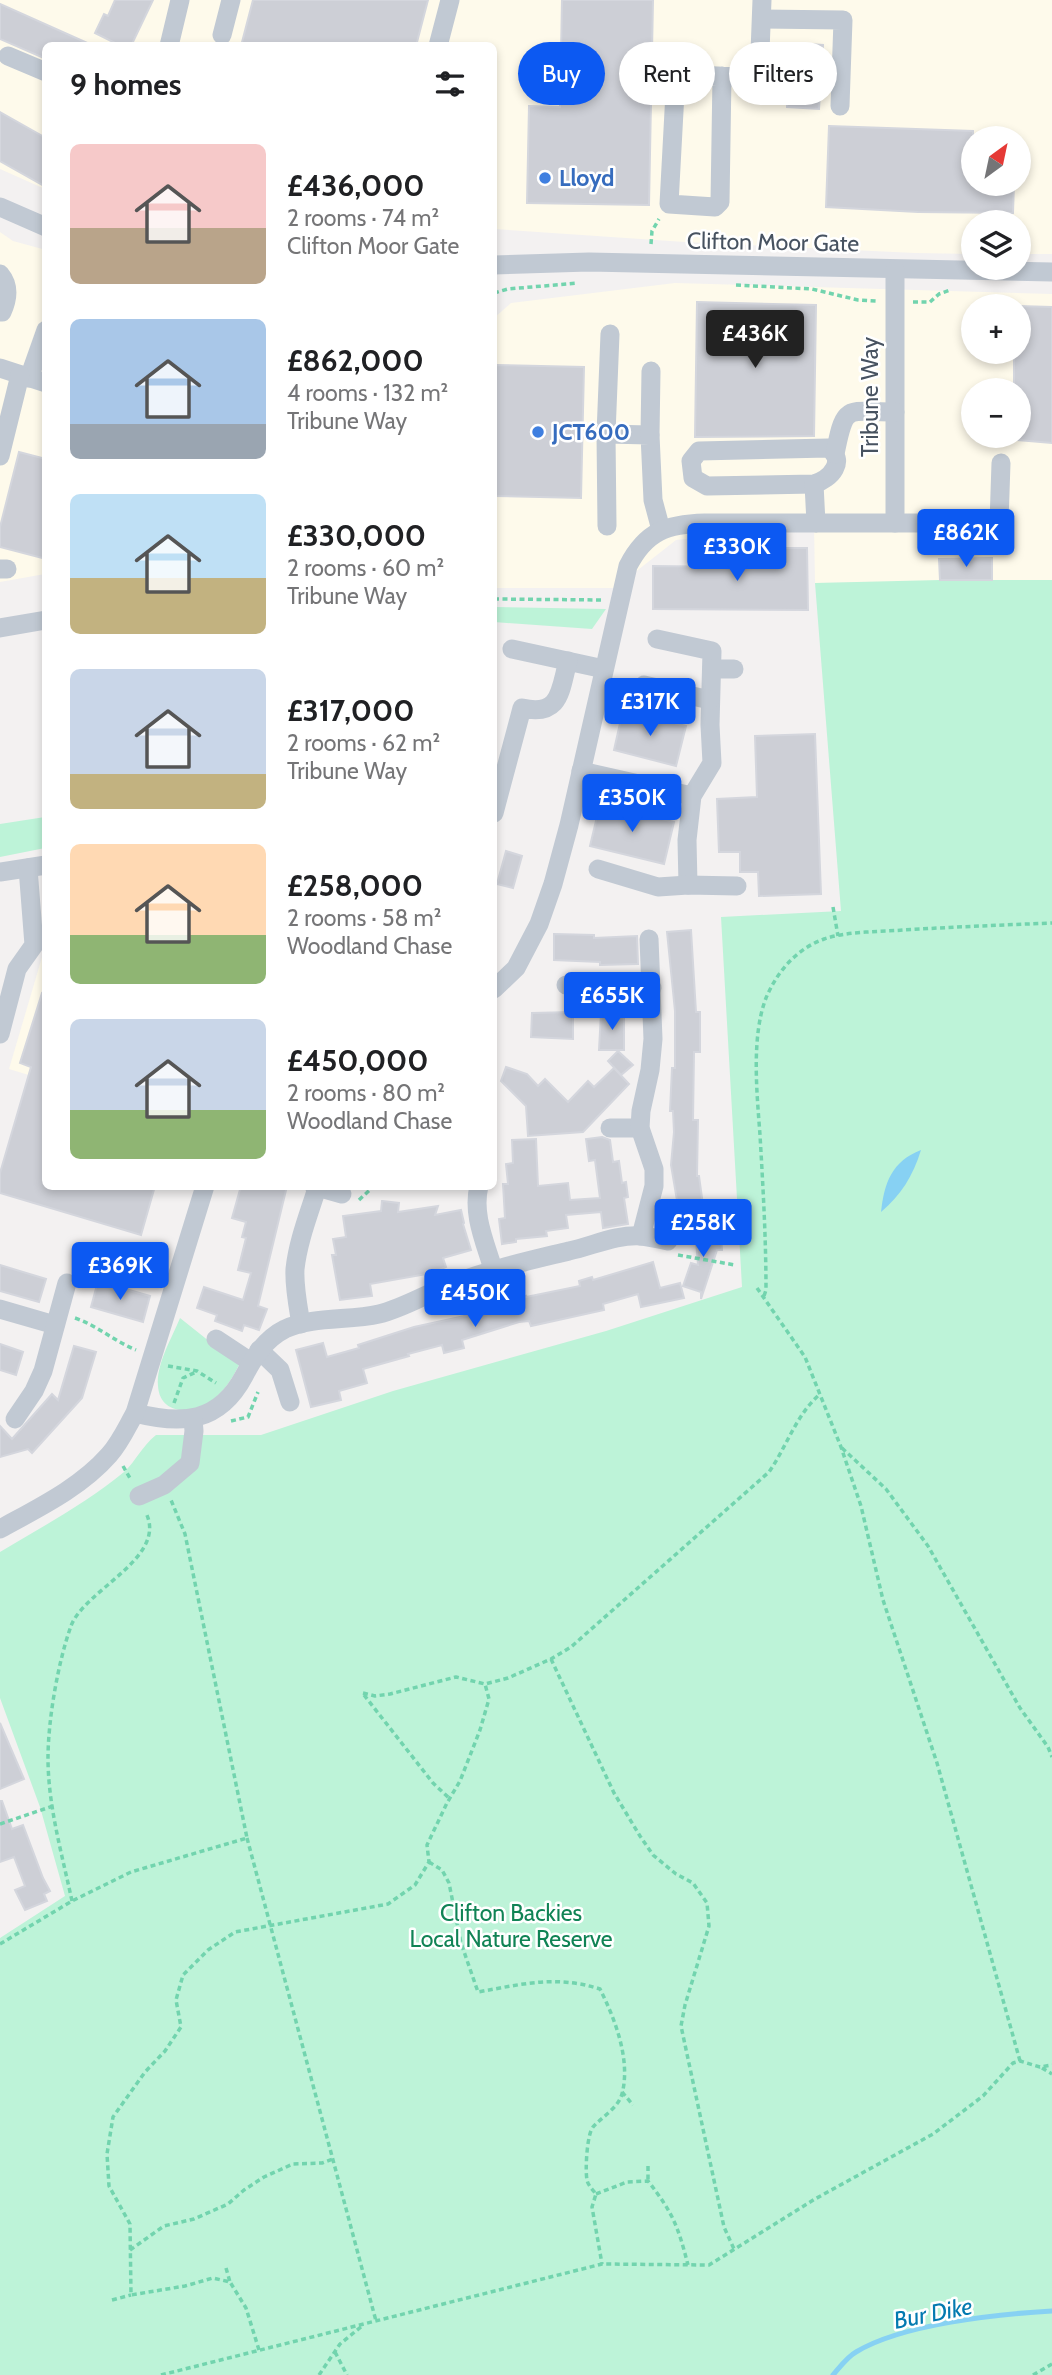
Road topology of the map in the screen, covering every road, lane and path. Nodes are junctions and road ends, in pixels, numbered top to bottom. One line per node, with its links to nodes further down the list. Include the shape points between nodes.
1 (180, 0): 6 (street)
2 (231, 0): 5 (street)
3 (450, 0): 7 (street)
4 (762, 9): 10 (street, via 759,78); 11 (street, via 843,20)
5 (222, 35)
6 (170, 42)
7 (439, 42)
8 (8, 56): 9 (street)
9 (42, 70)
10 (722, 76): 12 (street, via 676,74); 12 (street, via 720,202 715,207)
11 (840, 106)
12 (669, 204): 15 (path, via 652,231)
13 (0, 207): 14 (street)
14 (42, 225)
15 (649, 264): 16 (street, Clifton Moor Gate); 17 (street, Clifton Moor Gate)
16 (497, 265)
17 (895, 270): 18 (street, Clifton Moor Gate); 24 (street, Tribune Way)
18 (1052, 272)
19 (0, 274): 25 (street, via 9,298)
20 (588, 282): 23 (path)
21 (736, 285): 24 (path, via 812,289 858,300)
22 (954, 288): 24 (path, via 930,302)
23 (497, 292)
24 (894, 301): 31 (street, Tribune Way)
25 (0, 312)
26 (610, 334): 32 (street)
27 (42, 343): 30 (street)
28 (0, 368): 30 (street)
29 (651, 371): 33 (street)
30 (31, 378): 35 (street)
31 (895, 412): 34 (street, via 850,412 841,424); 39 (street, Tribune Way)
32 (606, 434): 33 (street); 40 (street)
33 (650, 435): 41 (street, via 653,500)
34 (835, 454): 37 (street, via 830,476); 37 (street, via 828,448 704,450 691,461 693,478 707,486)
35 (0, 456)
36 (1001, 463): 39 (street, via 999,523)
37 (814, 484): 38 (street)
38 (816, 523): 39 (street); 41 (street, via 696,523)
39 (895, 523)
40 (607, 526)
41 (660, 530): 43 (street, via 636,550)
42 (497, 599): 43 (path)
43 (620, 600): 49 (street)
44 (42, 621): 45 (street)
45 (0, 628)
46 (657, 639): 50 (street, via 712,651)
47 (512, 649): 48 (street)
48 (568, 661): 49 (street); 56 (street, via 554,704 547,710 522,708)
49 (604, 669): 54 (street)
50 (712, 669): 51 (street); 53 (street)
51 (734, 669)
52 (645, 685): 53 (street)
53 (710, 700): 55 (street, via 712,763)
54 (581, 771): 55 (street); 67 (street, via 539,924 516,968)
55 (692, 796): 60 (street)
56 (497, 802)
57 (37, 867): 59 (street); 69 (street, via 34,945 17,969)
58 (598, 869): 60 (street, via 658,887)
59 (0, 872)
60 (688, 885): 61 (street)
61 (737, 886)
62 (833, 907): 64 (path)
63 (1052, 923): 64 (path)
64 (838, 936): 83 (path, via 812,944 793,957 778,974 760,1023 757,1079 766,1234)
65 (649, 939): 68 (street)
66 (566, 985): 68 (street)
67 (497, 986)
68 (652, 988): 71 (street, via 653,1039)
69 (0, 1034)
70 (610, 1128): 71 (street)
71 (640, 1128): 78 (street, via 654,1169)
72 (204, 1190): 92 (street)
73 (314, 1190): 85 (street, via 295,1269)
74 (326, 1190): 77 (street)
75 (365, 1190): 77 (path)
76 (479, 1190): 80 (street, via 478,1214)
77 (350, 1197)
78 (641, 1236): 79 (street); 80 (street)
79 (668, 1241)
80 (493, 1269): 85 (street, via 381,1313)
81 (67, 1283): 86 (street)
82 (757, 1288): 83 (path)
83 (763, 1298): 90 (path, via 805,1357)
84 (0, 1309): 86 (street)
85 (301, 1324): 88 (street, via 285,1329)
86 (55, 1325): 93 (street, via 43,1371)
87 (216, 1339): 88 (street)
88 (255, 1356): 91 (street, via 280,1370); 94 (street, via 233,1393 220,1406)
89 (197, 1371): 95 (path, via 183,1378)
90 (820, 1394): 96 (path); 101 (path, via 807,1406 769,1472 571,1647)
91 (290, 1402)
92 (135, 1413): 95 (street); 97 (street)
93 (15, 1419)
94 (193, 1419): 95 (street); 98 (street, via 190,1463)
95 (169, 1420)
96 (841, 1447): 103 (path, via 886,1489 928,1546); 112 (path, via 861,1506 883,1600 937,1763)
97 (109, 1455): 99 (path, via 127,1470); 100 (street, via 56,1499)
98 (164, 1486): 99 (street); 107 (path, via 186,1534)
99 (139, 1496): 105 (path, via 151,1522 142,1550 71,1624 56,1688 48,1758)
100 (0, 1529)
101 (551, 1658): 102 (path); 122 (path, via 614,1793 640,1836 653,1854 693,1883 707,1903 709,1926 681,2026 724,2227)
102 (485, 1684): 104 (path, via 489,1699 480,1730); 104 (path, via 456,1677 390,1695 363,1693)
103 (1052, 1757)
104 (449, 1798): 108 (path, via 428,1845)
105 (52, 1807): 106 (path); 109 (path)
106 (0, 1825)
107 (247, 1838): 109 (path, via 131,1872); 110 (path)
108 (429, 1862): 110 (path, via 415,1885 388,1904); 116 (path, via 442,1870 449,1883 461,1943 478,1992 541,1981 579,1982 600,1989 622,2047)
109 (72, 1901): 111 (path)
110 (270, 1924): 118 (path); 123 (path, via 235,1932 183,1975 176,2000 181,2027 113,2117 107,2154 109,2186 130,2224)
111 (0, 1944)
112 (1020, 2061): 114 (path); 122 (path, via 933,2134)
113 (1052, 2063): 114 (path)
114 (1040, 2067): 115 (path)
115 (1052, 2074)
116 (622, 2092): 117 (path); 121 (path, via 618,2103 590,2130 587,2183)
117 (632, 2105)
118 (333, 2159): 123 (path, via 293,2164 264,2177 228,2204 164,2226); 130 (path)
119 (648, 2166): 120 (path)
120 (648, 2180): 121 (path, via 627,2182); 125 (path, via 679,2228)
121 (596, 2194): 124 (path, via 592,2207)
122 (734, 2249): 125 (path, via 700,2271)
123 (130, 2250): 128 (path)
124 (603, 2264): 125 (path); 130 (path)
125 (688, 2266)
126 (226, 2268): 127 (path)
127 (230, 2282): 128 (path, via 213,2278); 132 (path, via 246,2308)
128 (131, 2295): 129 (path)
129 (112, 2300)
130 (376, 2321): 131 (path)
131 (363, 2325): 132 (path); 133 (path)
132 (260, 2350): 135 (path)
133 (335, 2351): 136 (path); 137 (path)
134 (1052, 2364): 138 (path)
135 (161, 2375)
136 (319, 2375)
137 (347, 2375)
138 (1033, 2375)

